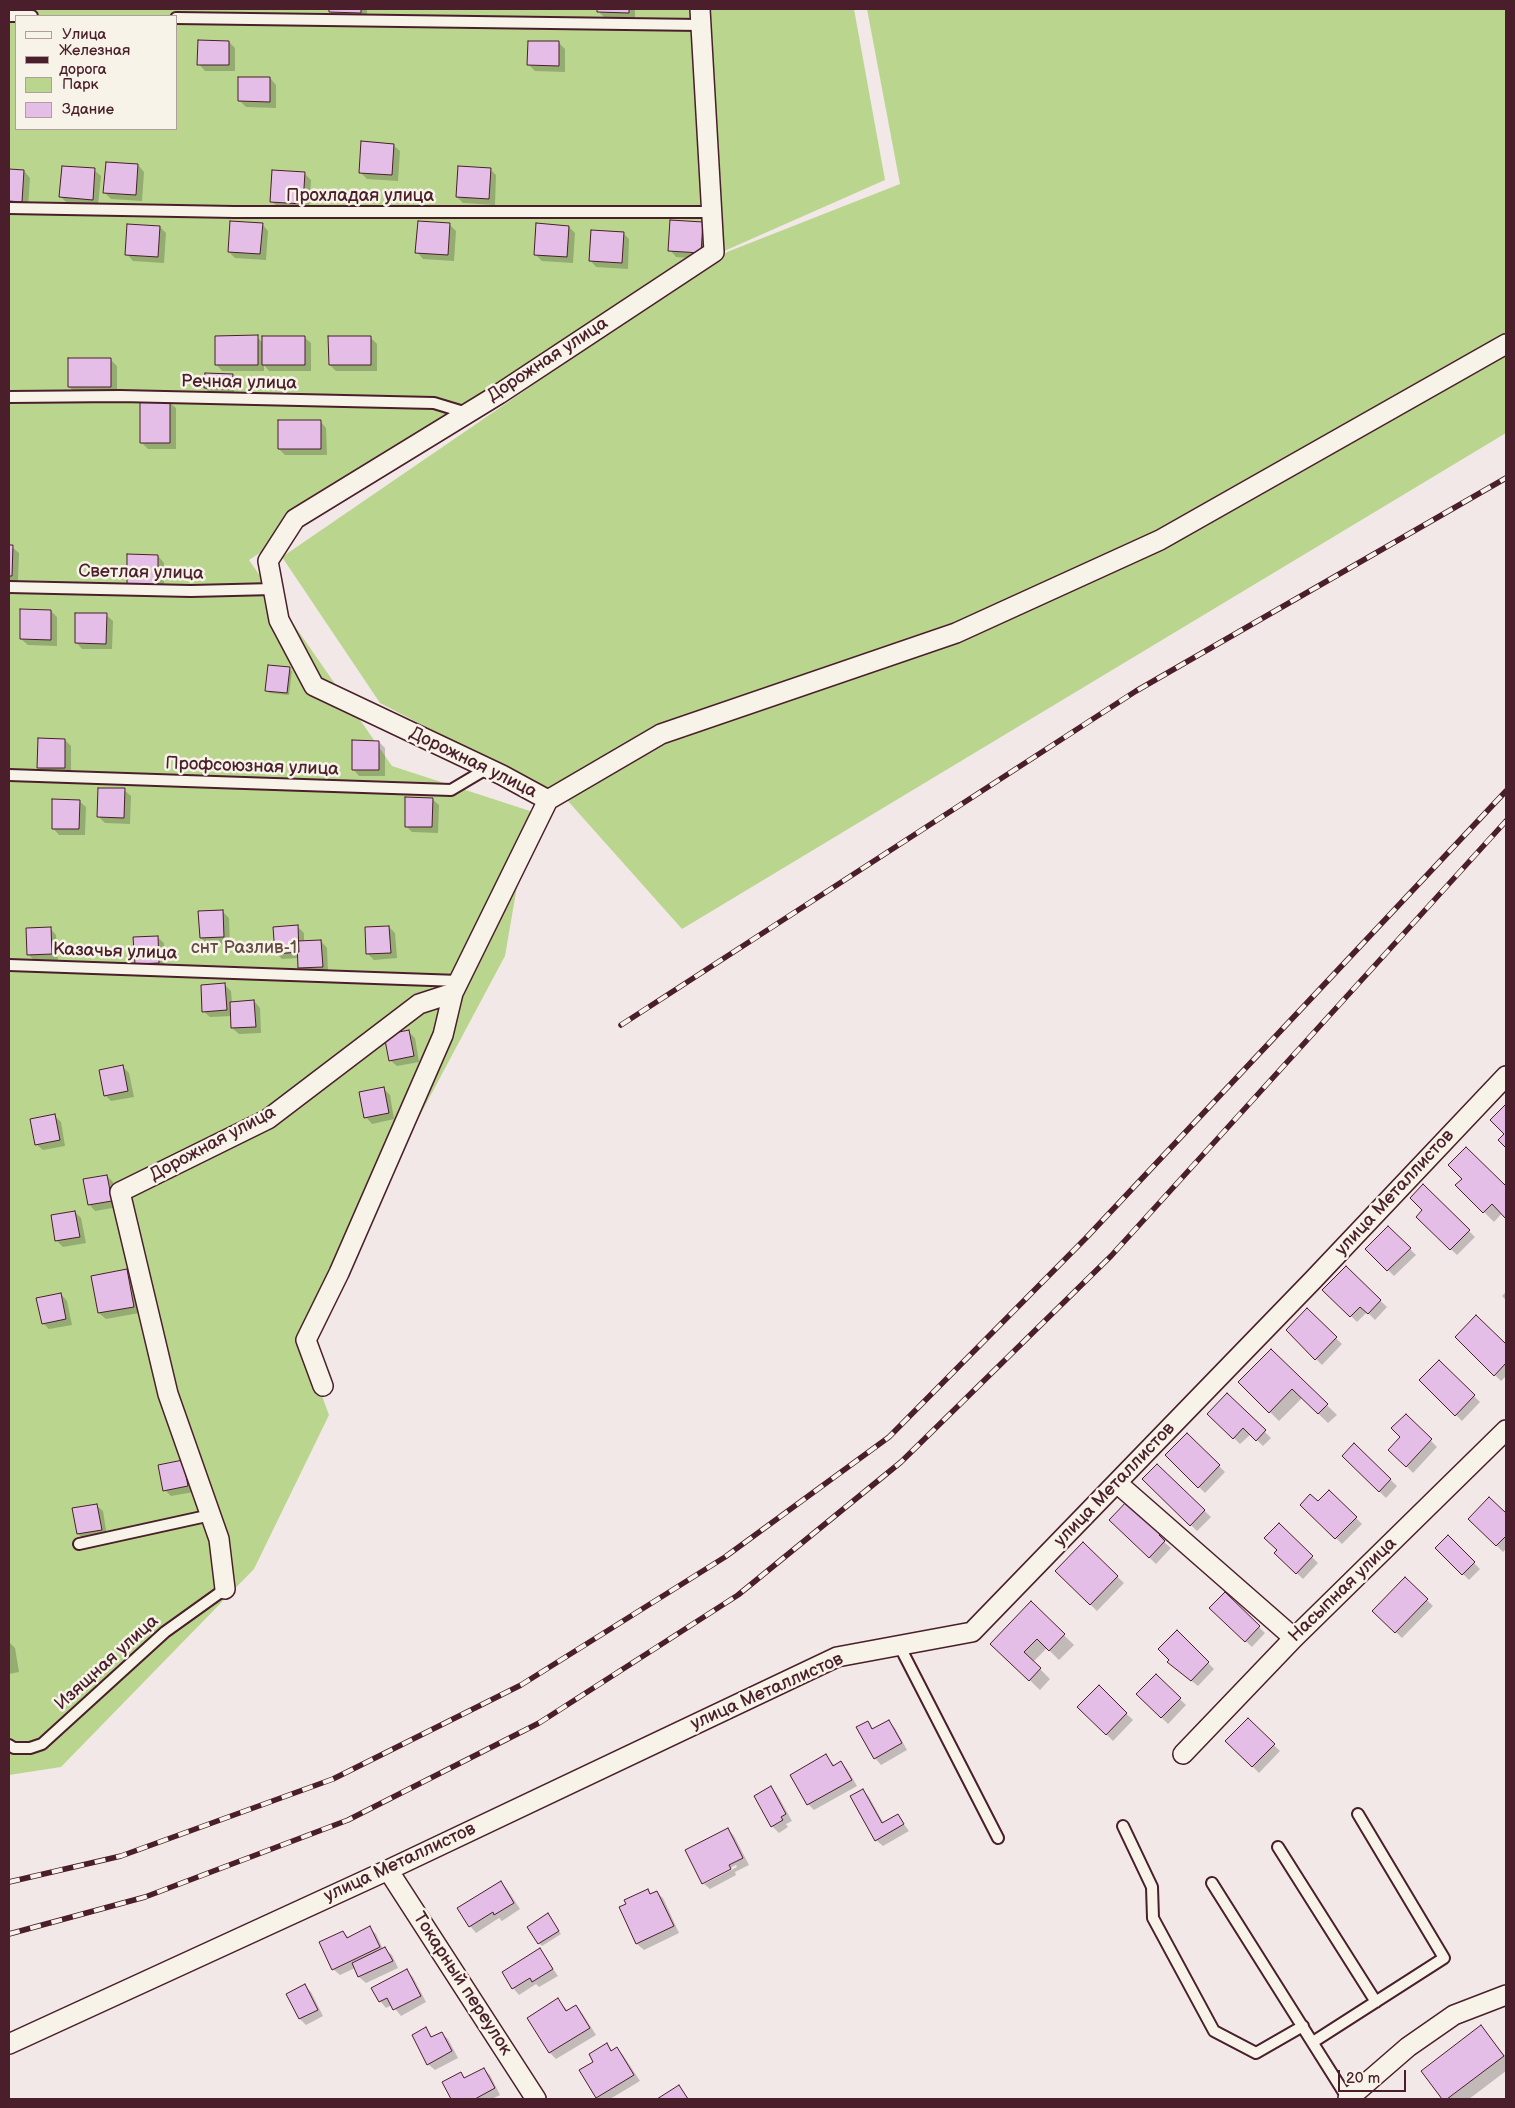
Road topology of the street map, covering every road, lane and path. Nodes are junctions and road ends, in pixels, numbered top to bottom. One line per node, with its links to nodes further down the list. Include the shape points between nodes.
1 (700, 17): 2 (lane); 4 (street, Дорожная улица)
2 (178, 18)
3 (9, 208): 4 (lane, Прохладая улица, via 234,212)
4 (712, 212): 7 (street, Дорожная улица, via 714,252)
5 (1506, 344): 12 (street, via 1160,540 956,633 661,734)
6 (9, 397): 7 (lane, Речная улица, via 129,396 434,403)
7 (467, 413): 9 (street, Дорожная улица, via 294,519 268,561)
8 (9, 587): 9 (lane, Светлая улица, via 192,591)
9 (274, 589): 10 (street, Дорожная улица, via 279,620 314,686)
10 (488, 768): 11 (lane, Профсоюзная улица, via 451,790); 12 (street, Дорожная улица)
11 (9, 775)
12 (548, 800): 14 (street, Дорожная улица)
13 (9, 965): 14 (lane, Казачья улица)
14 (456, 987): 16 (street, via 443,1035 339,1274 306,1340); 19 (street, Дорожная улица, via 419,1004 268,1119 120,1192 168,1394)
15 (1506, 1076): 18 (street, улица Металлистов)
16 (323, 1386)
17 (1506, 1430): 22 (street, Насыпная улица)
18 (1117, 1483): 22 (street); 23 (street, улица Металлистов, via 972,1632)
19 (211, 1515): 20 (lane); 21 (street, Дорожная улица, via 219,1539)
20 (80, 1544)
21 (225, 1589): 24 (lane, Изящная улица, via 165,1632 42,1744 30,1748)
22 (1294, 1638): 25 (street, Насыпная улица)
23 (899, 1646): 28 (lane); 30 (street, улица Металлистов, via 837,1657)
24 (9, 1745)
25 (1183, 1754)
26 (1358, 1814): 33 (lane, via 1444,1958)
27 (1123, 1826): 34 (lane, via 1152,1887 1152,1918 1214,2031 1256,2053)
28 (998, 1838)
29 (1278, 1847): 33 (lane)
30 (388, 1870): 36 (street, улица Металлистов); 37 (street, Токарный переулок)
31 (1212, 1883): 34 (lane)
32 (1506, 1995): 38 (street, via 1454,2014 1408,2047)
33 (1376, 2002): 35 (lane)
34 (1303, 2026): 35 (lane)
35 (1313, 2042): 38 (lane)
36 (9, 2044)
37 (536, 2099)
38 (1348, 2099)

